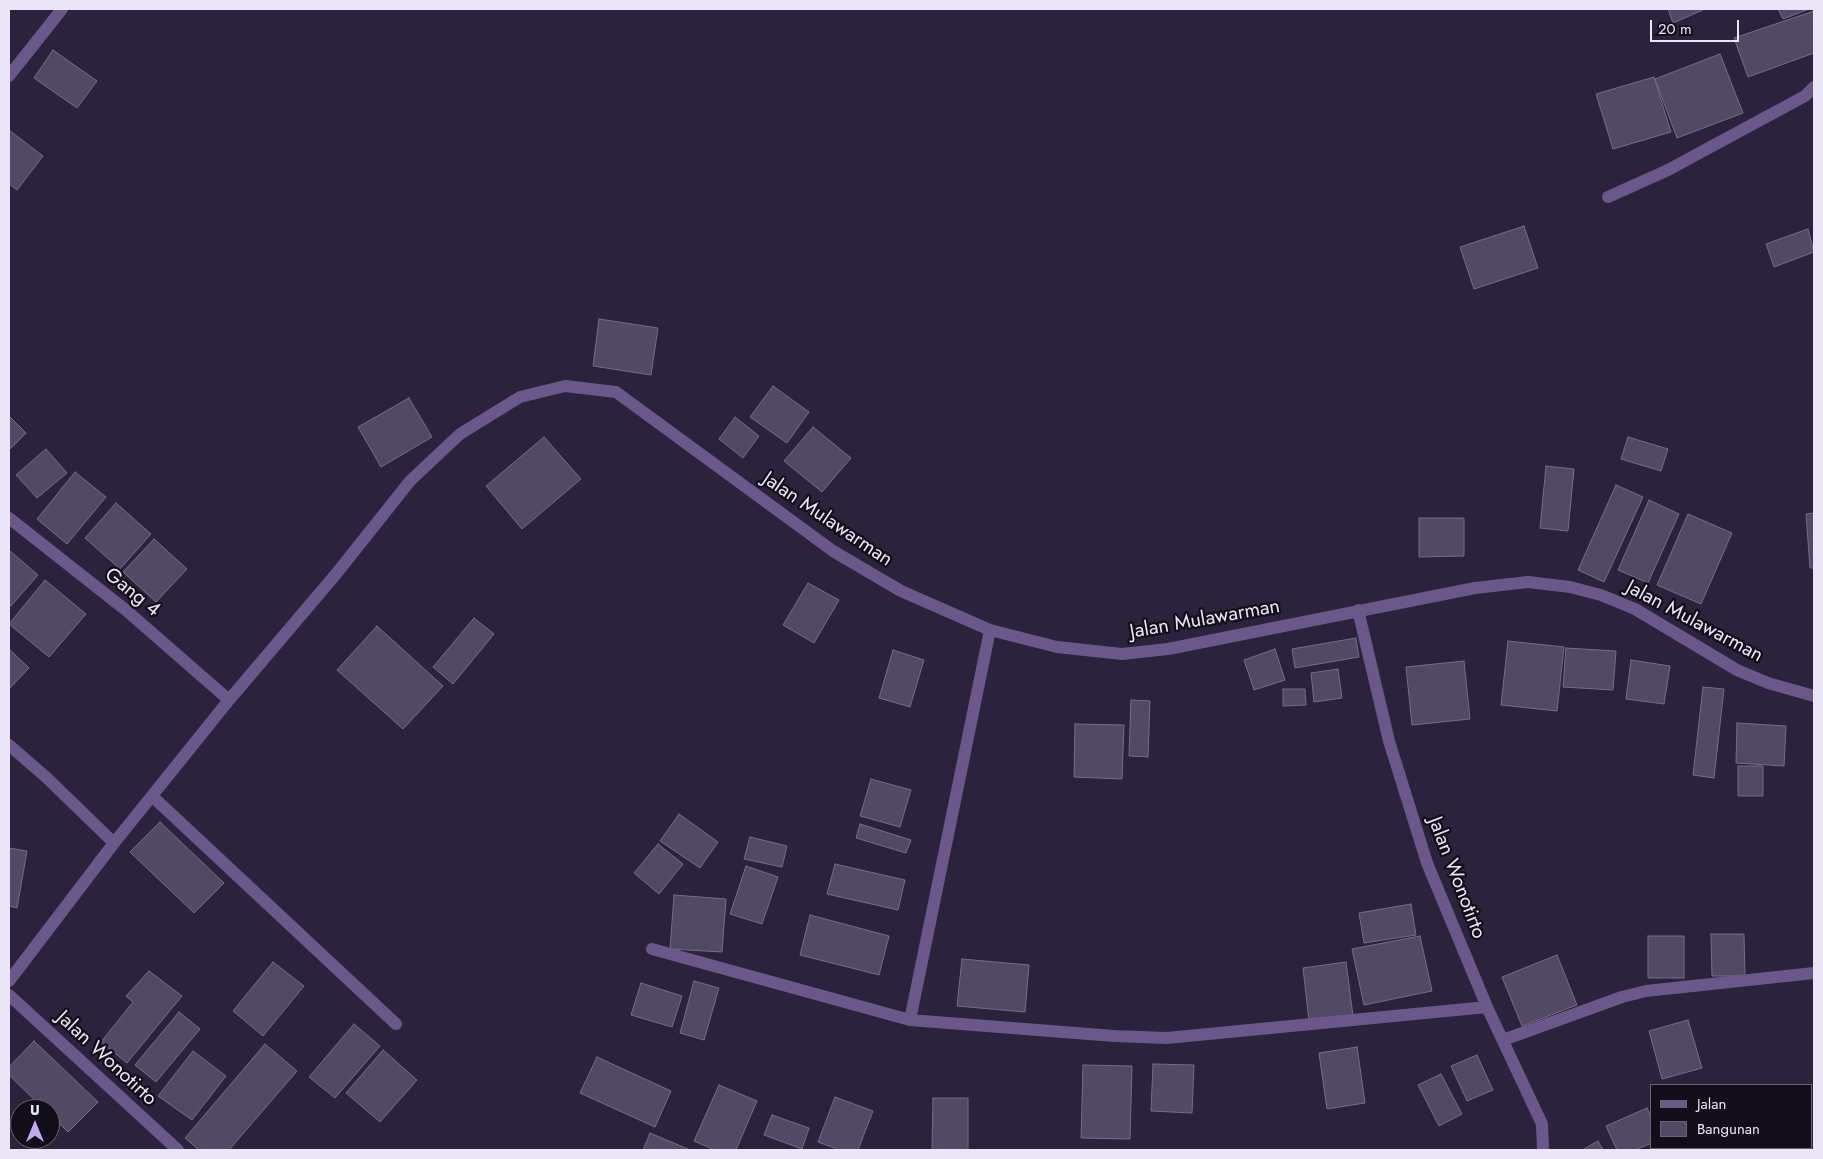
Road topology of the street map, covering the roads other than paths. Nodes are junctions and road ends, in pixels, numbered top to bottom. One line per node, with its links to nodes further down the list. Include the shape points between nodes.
1 (62, 9): 2 (street)
2 (9, 76)
3 (1814, 87): 4 (street, via 1805,96 1708,149)
4 (1608, 197)
5 (9, 518): 9 (street, Gang 4, via 127,611)
6 (1358, 610): 7 (street, Jalan Mulawarman, via 1168,649 1122,654 1057,647); 8 (street, Jalan Mulawarman, via 1528,582 1570,587 1635,609 1737,670); 17 (street, Jalan Wonotirto, via 1389,741 1427,862)
7 (990, 630): 9 (street, Jalan Mulawarman, via 901,590 833,550 616,392 565,386 520,398 460,434 410,481); 18 (street)
8 (1814, 696)
9 (229, 700): 11 (street)
10 (9, 745): 12 (street)
11 (152, 796): 12 (street); 19 (street)
12 (114, 843): 15 (street)
13 (652, 949): 18 (street)
14 (1814, 973): 20 (street, via 1638,993)
15 (9, 981)
16 (9, 995): 21 (street, Jalan Wonotirto)
17 (1487, 1007): 18 (street, via 1167,1038); 20 (street, Jalan Wonotirto)
18 (910, 1020)
19 (396, 1024)
20 (1503, 1040): 22 (street, Jalan Wonotirto, via 1542,1124)
21 (178, 1150)
22 (1543, 1150)

